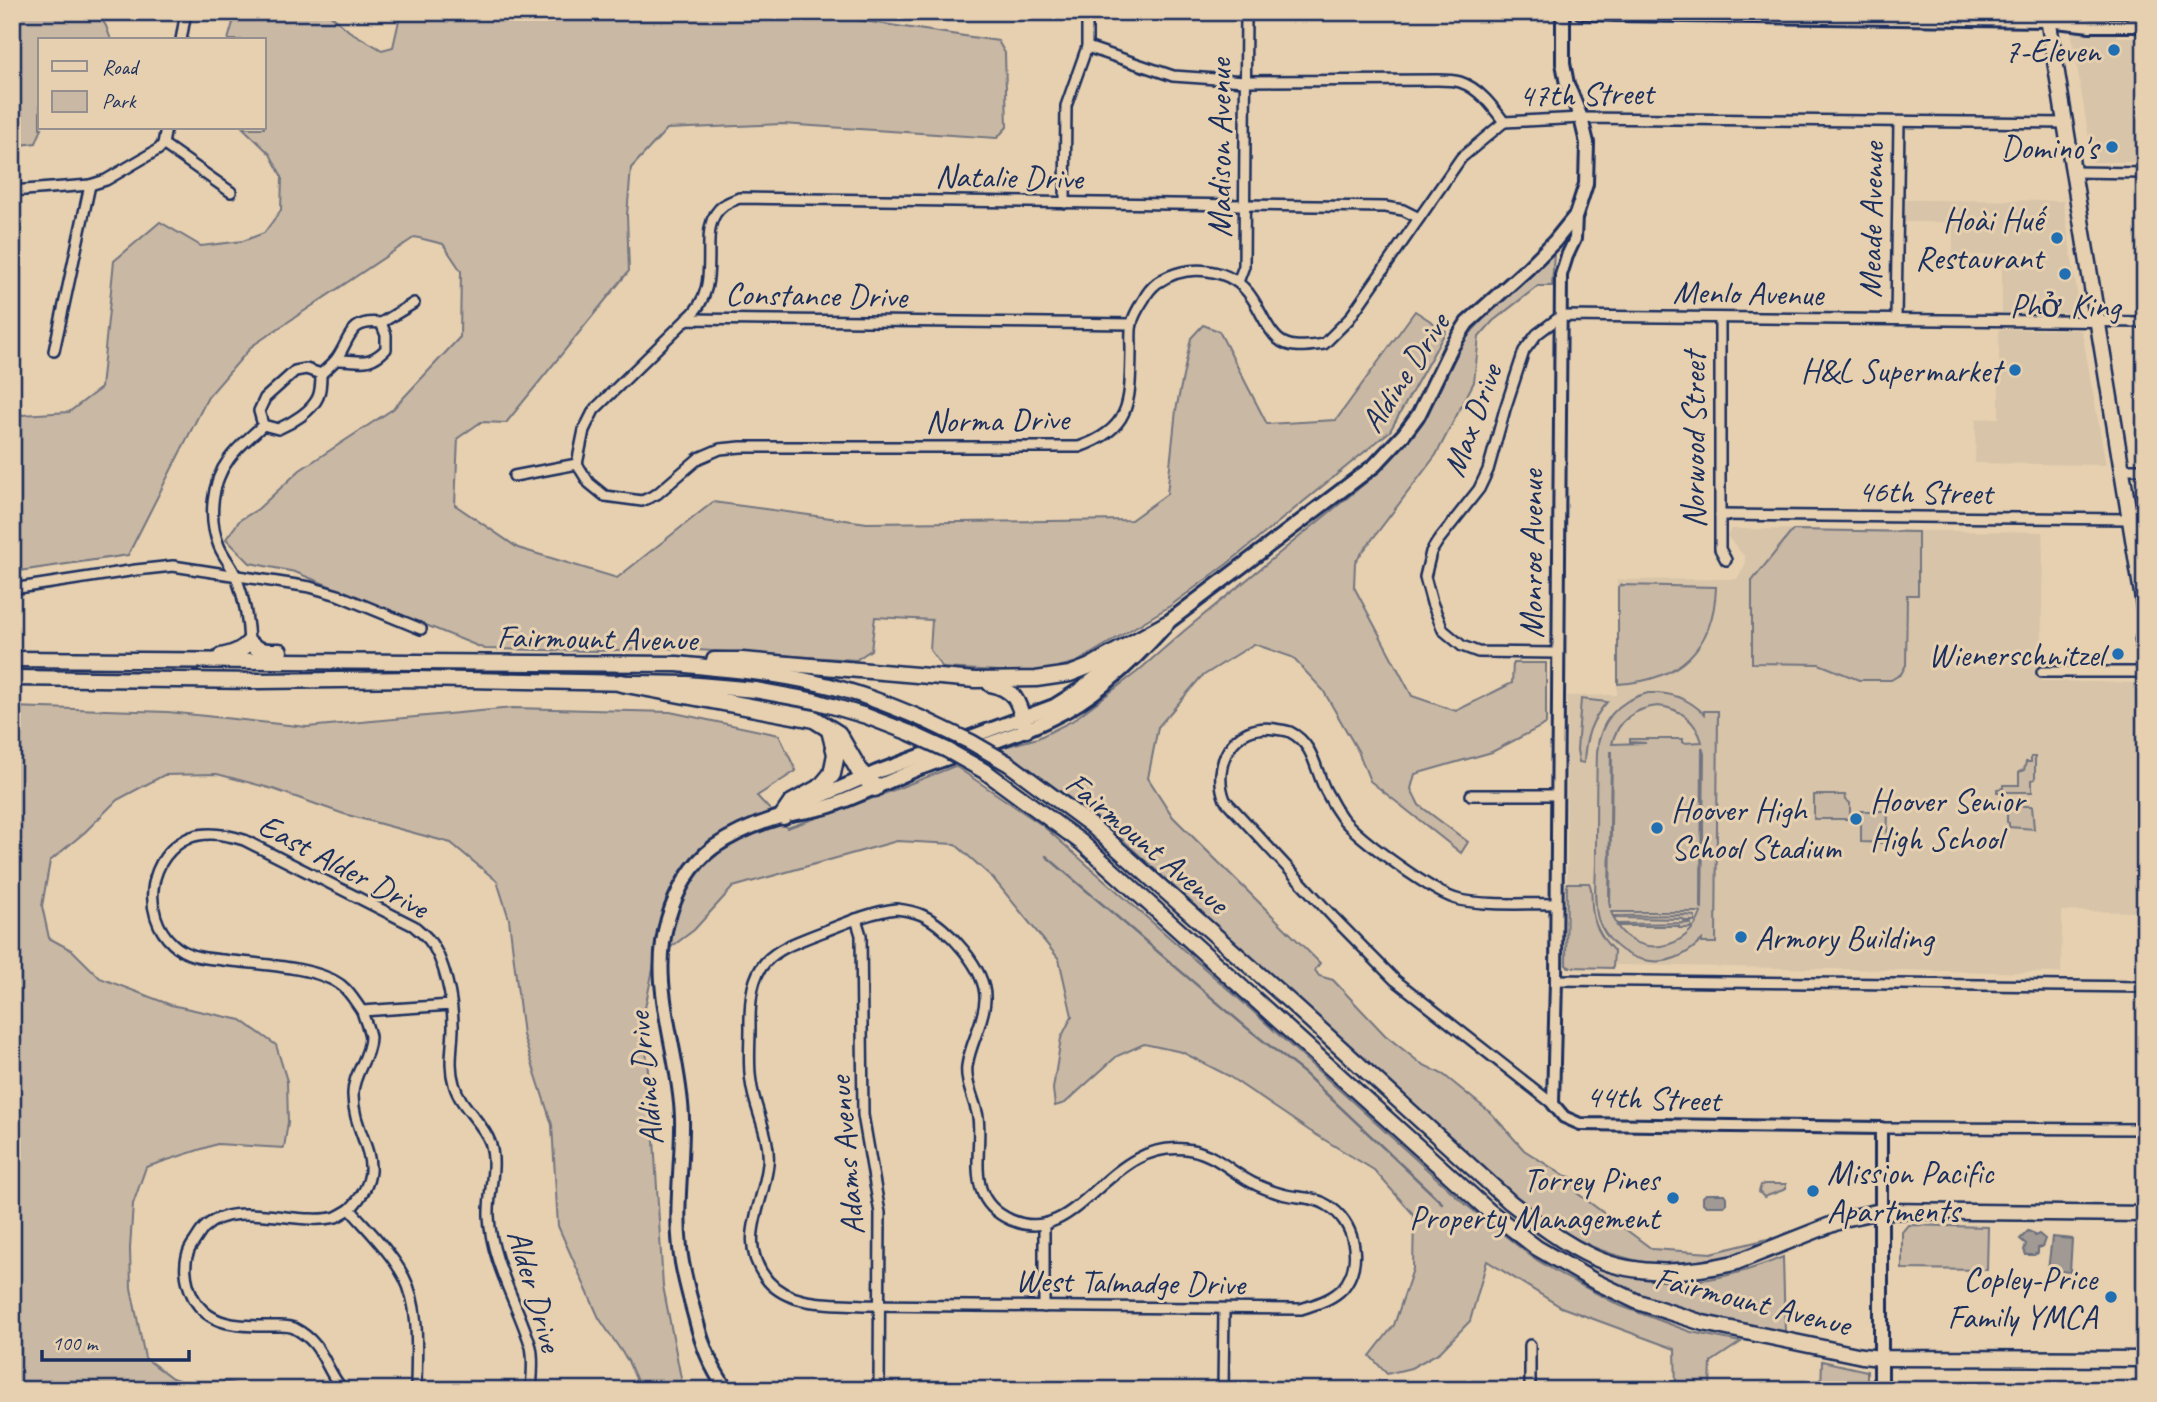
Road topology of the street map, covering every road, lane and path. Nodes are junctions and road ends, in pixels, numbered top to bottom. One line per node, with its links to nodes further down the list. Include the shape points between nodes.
1 (186, 12): 8 (street)
2 (1087, 12): 9 (street)
3 (1246, 12): 10 (street, Madison Avenue)
4 (1563, 12): 11 (main road, Monroe Avenue, via 1563,63)
5 (1581, 12): 6 (main road)
6 (2048, 16): 7 (main road, via 2090,25); 14 (main road)
7 (2145, 25)
8 (181, 38)
9 (1087, 47): 10 (street, 47th Street, via 1173,76); 22 (street, via 1066,106)
10 (1245, 81): 12 (street, 47th Street, via 1460,82 1493,106); 23 (street, Madison Avenue)
11 (1581, 118): 12 (street, 47th Street); 13 (street, 47th Street); 24 (main road, Monroe Avenue, via 1587,143 1586,184)
12 (1504, 122): 25 (street, via 1461,158)
13 (1899, 122): 14 (street, 47th Street); 31 (street, Meade Avenue)
14 (2065, 123): 17 (main road)
15 (166, 130): 16 (street)
16 (163, 144): 19 (street, via 106,180); 21 (street)
17 (2073, 172): 18 (street); 32 (main road)
18 (2145, 173)
19 (89, 185): 20 (street); 36 (street)
20 (12, 191)
21 (232, 191)
22 (1065, 203): 23 (street, Natalie Drive); 30 (street, Natalie Drive, via 739,198 723,205 712,222 706,296)
23 (1244, 204): 25 (street, Natalie Drive, via 1385,207); 26 (street, Madison Avenue, via 1244,266)
24 (1576, 215): 28 (street, Monroe Avenue, via 1575,239 1560,275); 50 (main road, Aldine Drive, via 1527,269 1467,323 1419,414 1375,465)
25 (1419, 218): 26 (street, via 1349,319 1324,344 1296,346 1279,340)
26 (1238, 282): 35 (street, Norma Drive, via 1213,271 1186,271 1158,282)
27 (414, 303): 34 (street)
28 (1560, 316): 29 (street, Menlo Avenue); 55 (street, Monroe Avenue); 55 (street, Max Drive, via 1524,351 1488,470 1431,552 1425,577 1443,630 1462,646 1478,652)
29 (1720, 318): 31 (street, Menlo Avenue); 44 (street, Norwood Street)
30 (687, 319): 35 (street, Constance Drive); 40 (street, Constance Drive, via 594,410 584,430)
31 (1896, 320): 32 (street, Menlo Avenue)
32 (2097, 322): 33 (street, Menlo Avenue); 41 (main road)
33 (2145, 322)
34 (380, 323): 37 (street, via 353,329); 37 (street, via 386,349 375,360)
35 (1132, 324): 40 (street, Norma Drive, via 1130,396 1121,420 1092,443 1079,447 720,449 699,458 663,490 642,501 605,496)
36 (54, 351)
37 (336, 360): 38 (street)
38 (321, 374): 39 (street, via 318,398 296,421 278,429); 39 (street, via 295,371 277,386 260,411)
39 (263, 425): 47 (street, via 229,459 217,481 212,505 219,547)
40 (577, 464): 43 (street)
41 (2121, 469): 42 (street); 45 (main road)
42 (2145, 469)
43 (514, 476)
44 (1720, 515): 45 (street, 46th Street); 46 (street, Norwood Street, via 1720,549)
45 (2130, 519): 49 (main road)
46 (1726, 559)
47 (236, 575): 48 (street, via 173,566); 51 (street, via 310,587); 53 (street, via 247,611)
48 (12, 589)
49 (2145, 612)
50 (1167, 623): 63 (main road, via 1070,674); 65 (main road, Aldine Drive, via 1140,654 1087,698 1053,718)
51 (421, 629)
52 (2145, 633): 54 (main road)
53 (249, 642): 57 (main road, via 231,654); 58 (main road, via 262,651 465,652)
54 (2145, 652)
55 (1558, 653): 69 (street, Monroe Avenue)
56 (12, 659): 57 (main road, Fairmount Avenue)
57 (195, 660): 58 (main road, Fairmount Avenue)
58 (490, 662): 59 (main road, Fairmount Avenue)
59 (677, 664): 63 (main road, via 742,660); 81 (main road, Fairmount Avenue, bridge, via 816,682 864,696 925,720 1009,764 1091,825 1510,1202 1598,1260 1641,1269 1716,1267 1848,1217)
60 (2042, 672): 61 (street)
61 (2145, 672)
62 (12, 678): 64 (main road, Fairmount Avenue)
63 (975, 680): 65 (main road, via 1009,690)
64 (621, 682): 66 (highway, via 805,717); 88 (main road, Fairmount Avenue, bridge, via 687,684 815,701 866,716 947,750 986,772 1081,842 1489,1212 1537,1248 1594,1281 1671,1313)
65 (1024, 724): 67 (main road, Aldine Drive)
66 (830, 730): 67 (highway, via 838,734); 70 (highway, via 836,754 832,774 821,787 792,803)
67 (870, 783): 70 (main road, Aldine Drive, via 813,799)
68 (1471, 794): 69 (street)
69 (1557, 795): 71 (street, Monroe Avenue)
70 (783, 816): 90 (main road, Aldine Drive, via 740,832 713,848 694,867 678,890 663,947 664,1010 682,1118 680,1247 702,1346)
71 (1557, 904): 73 (street, Monroe Avenue); 77 (street, 44th Street, via 1458,900 1437,891 1364,840 1343,818 1325,791 1311,753 1290,732 1263,727 1246,733 1228,751 1220,770 1221,791 1231,809 1395,980)
72 (856, 919): 83 (street, West Talmadge Drive, via 878,911 909,910 936,923 972,959 986,995 967,1074 977,1115 979,1181 992,1206 1009,1219); 84 (street, Adams Avenue, via 861,935 863,1115 880,1213); 84 (street, West Talmadge Drive, via 786,945 755,977 750,1003 750,1080 766,1136 768,1164 752,1240 755,1258 778,1290 811,1302)
73 (1556, 980): 74 (street); 77 (street, Monroe Avenue)
74 (2145, 987)
75 (452, 1005): 76 (street); 76 (street, East Alder Drive, via 435,951 414,926 244,840 225,834 192,837 161,863 153,906 162,932 174,945 191,956 330,978); 93 (street, Alder Drive, via 450,1068 455,1088 490,1143 489,1217 494,1249 532,1350)
76 (362, 1011): 80 (street, via 370,1036 353,1092 370,1166 369,1181)
77 (1553, 1104): 78 (street, 44th Street, via 1564,1117 1580,1124)
78 (1881, 1128): 79 (street, 44th Street); 81 (street)
79 (2145, 1129)
80 (350, 1209): 91 (street, via 317,1219 239,1214 219,1219 205,1227 190,1249 186,1268 194,1299 209,1315 239,1326 291,1326 314,1341); 92 (street, via 405,1278 416,1316)
81 (1881, 1211): 82 (main road, Fairmount Avenue); 88 (main road)
82 (2145, 1213)
83 (1044, 1226): 85 (street); 86 (street, West Talmadge Drive, via 1073,1210 1132,1160 1166,1149 1211,1155 1254,1184 1327,1204 1340,1215 1354,1243 1355,1261 1351,1275 1333,1297 1301,1310)
84 (880, 1305): 85 (street, West Talmadge Drive); 94 (street, Adams Avenue)
85 (1044, 1307): 86 (street, West Talmadge Drive)
86 (1224, 1309): 95 (street)
87 (1530, 1345): 96 (street)
88 (1881, 1358): 89 (main road, Fairmount Avenue); 97 (main road)
89 (2145, 1359)
90 (727, 1389)
91 (343, 1390)
92 (416, 1390)
93 (531, 1390)
94 (879, 1390)
95 (1223, 1390)
96 (1530, 1390)
97 (1881, 1390)

